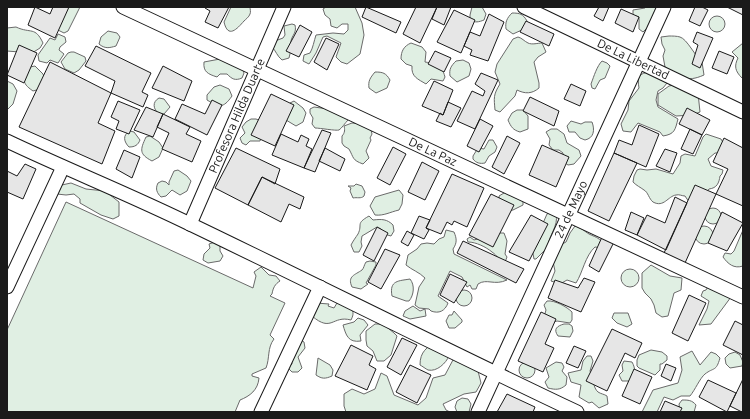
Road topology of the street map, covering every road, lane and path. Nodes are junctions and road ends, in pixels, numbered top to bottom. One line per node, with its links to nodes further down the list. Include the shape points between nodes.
1 (123, 7): 6 (street, De La Paz)
2 (284, 7): 6 (street, Profesora Hilda Duarte)
3 (524, 7): 5 (street, De La Libertad)
4 (664, 7): 5 (street, 24 de Mayo)
5 (638, 63): 7 (street, De La Libertad); 10 (street, 24 de Mayo)
6 (257, 69): 10 (street, De La Paz); 11 (street, Profesora Hilda Duarte)
7 (743, 112)
8 (7, 141): 9 (street)
9 (63, 167): 11 (street); 12 (street)
10 (569, 214): 14 (street, De La Paz); 15 (street, 24 de Mayo)
11 (190, 224): 13 (street)
12 (7, 287)
13 (320, 287): 15 (street); 16 (street)
14 (743, 297)
15 (496, 374): 17 (street, 24 de Mayo); 18 (street)
16 (261, 412)
17 (478, 412)
18 (577, 412)

